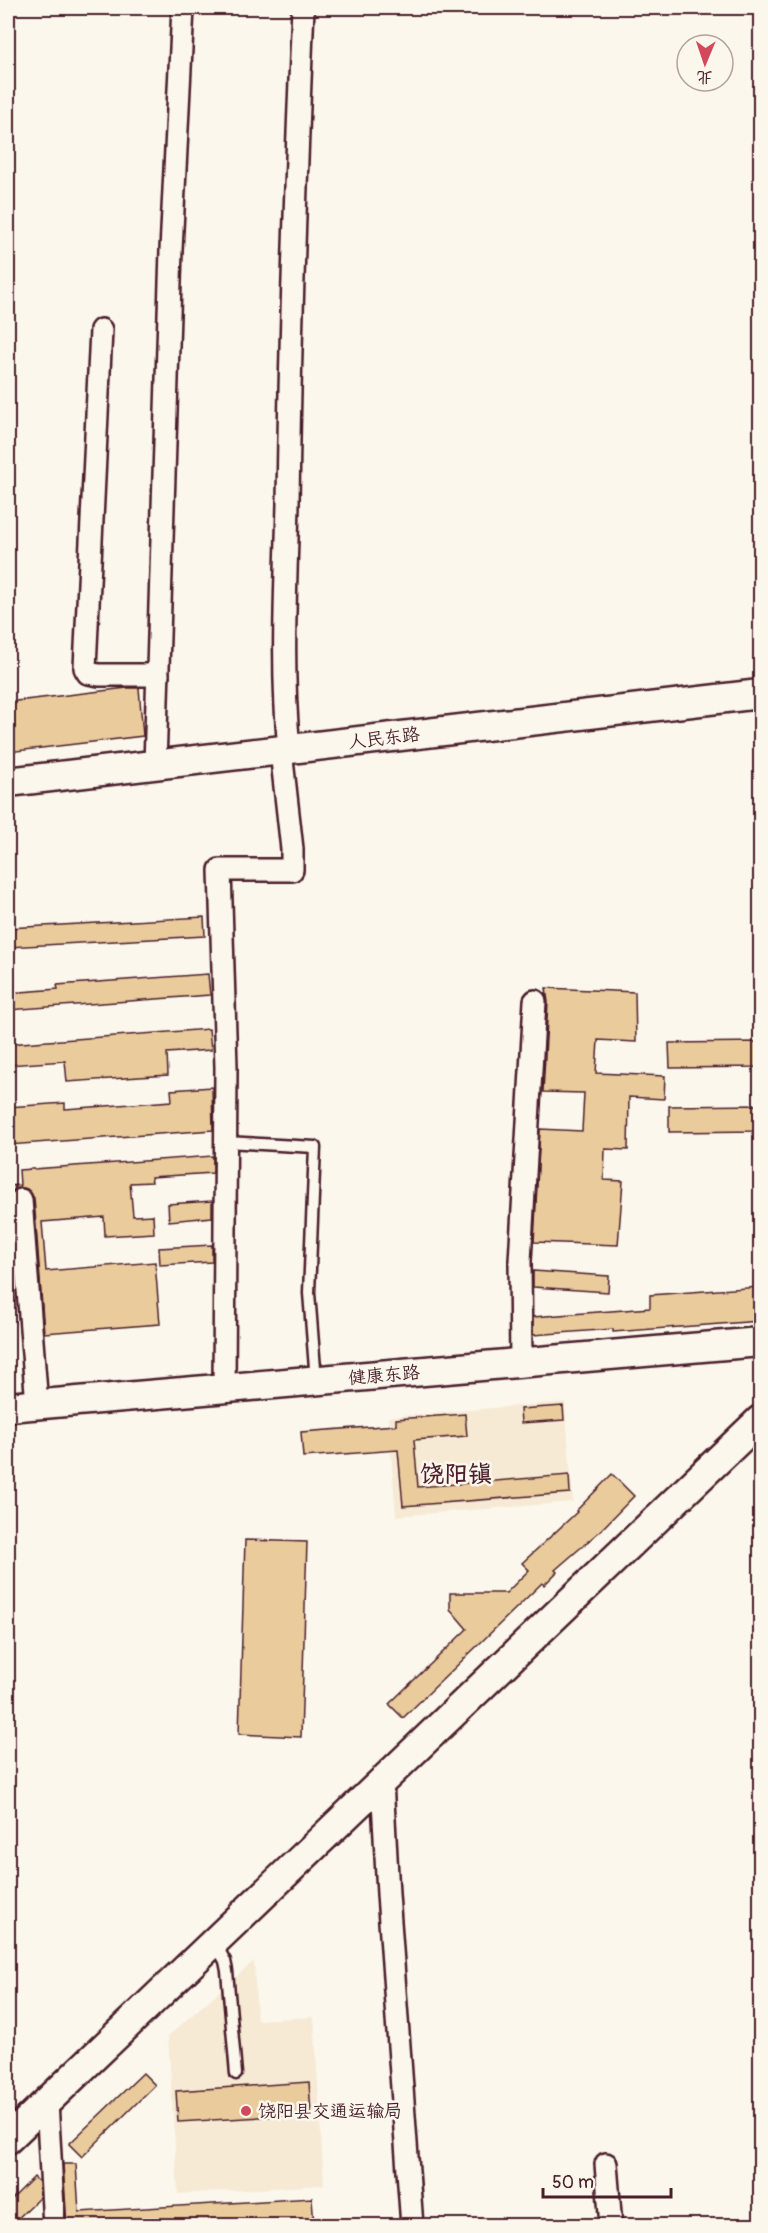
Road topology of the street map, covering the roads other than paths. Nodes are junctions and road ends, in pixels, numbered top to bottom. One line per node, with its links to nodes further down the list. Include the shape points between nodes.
1 (183, 8): 4 (street)
2 (303, 8): 6 (street, via 289,427)
3 (101, 330): 4 (street, via 85,668 88,673 99,675)
4 (158, 675): 7 (street)
5 (760, 694): 6 (street, 人民东路)
6 (285, 750): 7 (street, 人民东路); 10 (street, via 292,870 220,870)
7 (155, 765): 8 (street, 人民东路)
8 (8, 782)
9 (535, 1001): 13 (street, via 520,1261)
10 (226, 1142): 14 (lane, via 315,1148 309,1293); 15 (street)
11 (21, 1200): 16 (street)
12 (760, 1342): 13 (street, 健康东路)
13 (521, 1363): 14 (street, 健康东路)
14 (316, 1381): 15 (street, 健康东路)
15 (224, 1389): 16 (street, 健康东路)
16 (37, 1405): 17 (street, 健康东路)
17 (8, 1407)
18 (760, 1420): 19 (street)
19 (382, 1781): 20 (street); 26 (street)
20 (214, 1941): 21 (lane, via 227,1971); 22 (street)
21 (236, 2074)
22 (46, 2102): 23 (street); 25 (street)
23 (8, 2139)
24 (606, 2164): 27 (street)
25 (54, 2226)
26 (412, 2226)
27 (611, 2226)

